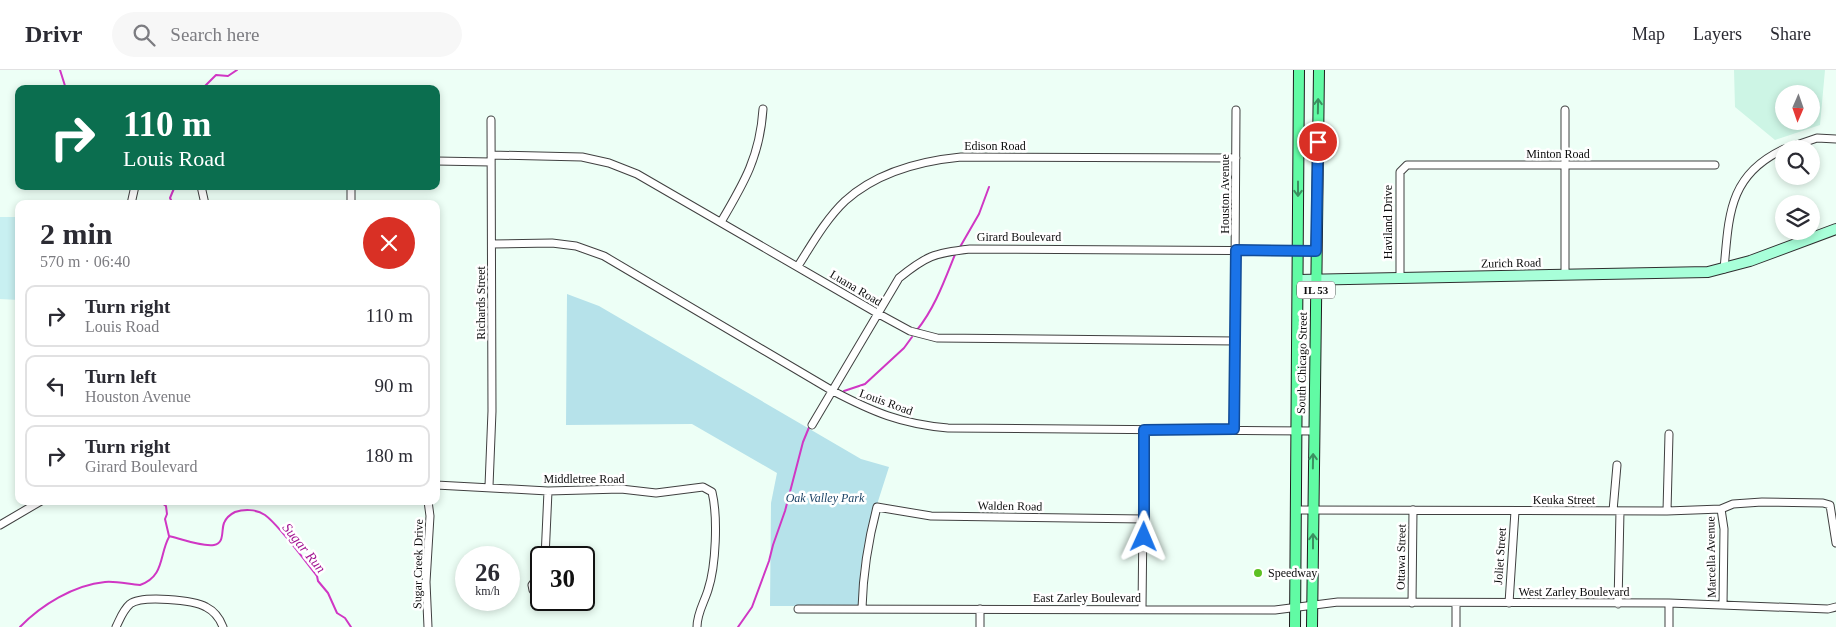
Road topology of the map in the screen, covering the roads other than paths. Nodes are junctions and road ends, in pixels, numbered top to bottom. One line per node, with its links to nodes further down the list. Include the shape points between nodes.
1 (1299, 70): 20 (main road, South Chicago Street / IL 53, one-way to 20)
2 (1319, 70): 21 (main road, South Chicago Street / IL 53, one-way to 2)
3 (763, 109): 16 (street, via 762,130 750,170)
4 (1236, 110): 10 (street, Houston Avenue)
5 (1566, 110): 13 (street)
6 (491, 120): 11 (street, Richards Street)
7 (1836, 139): 8 (street)
8 (1811, 140)
9 (1775, 154): 23 (street, via 1744,180 1733,199 1728,217)
10 (1236, 158): 19 (street, Houston Avenue); 22 (street, Edison Road, via 961,157 931,160 868,184 845,201)
11 (491, 159): 12 (street, Luana Road); 16 (street, Luana Road, via 566,156 609,163 637,174); 18 (street, Richards Street)
12 (440, 161)
13 (1565, 165): 14 (street, Minton Road); 15 (street, Minton Road, via 1407,165); 24 (street)
14 (1715, 165)
15 (1402, 168): 25 (street, Haviland Drive)
16 (721, 222): 22 (street, Luana Road)
17 (1836, 229): 23 (street, Zurich Road)
18 (492, 244): 30 (street, Louis Road, via 576,246 604,256); 39 (street, Richards Street)
19 (1236, 250): 20 (street, Girard Boulevard); 28 (street, Girard Boulevard, via 970,248 939,252 899,278); 29 (street, Houston Avenue)
20 (1298, 250): 21 (street, Girard Boulevard); 26 (main road, South Chicago Street / IL 53)
21 (1316, 251): 27 (main road, South Chicago Street / IL 53)
22 (798, 266): 28 (street, Luana Road)
23 (1724, 269): 24 (street, Zurich Road, via 1692,273)
24 (1565, 275): 25 (street, Zurich Road)
25 (1400, 277): 27 (street, Zurich Road)
26 (1298, 280): 27 (street, Zurich Road); 34 (main road, South Chicago Street / IL 53)
27 (1316, 280): 35 (main road, South Chicago Street / IL 53)
28 (877, 313): 29 (street, Luana Road, via 910,331 937,338); 30 (street, Girard Boulevard)
29 (1236, 341): 32 (street, Houston Avenue)
30 (831, 390): 31 (street, Girard Boulevard); 33 (street, Louis Road, via 866,408 921,426)
31 (812, 424)
32 (1234, 429): 33 (street, Louis Road); 34 (street, Louis Road)
33 (1144, 430): 50 (street)
34 (1296, 430): 35 (street, Louis Road); 43 (main road, South Chicago Street / IL 53)
35 (1314, 431): 44 (main road, South Chicago Street / IL 53, one-way to 35)
36 (1669, 434): 49 (street)
37 (1617, 464): 48 (street)
38 (440, 485): 39 (street, Middletree Road)
39 (489, 486): 40 (street, Middletree Road)
40 (548, 491): 53 (street); 70 (street, Middletree Road, via 621,489 656,493 703,487 712,492 714,570 697,615)
41 (33, 505): 51 (street)
42 (429, 505): 69 (street, Sugar Creek Drive)
43 (1296, 510): 44 (street, Keuka Street); 63 (main road, South Chicago Street / IL 53)
44 (1313, 510): 45 (street, Keuka Street); 60 (main road, South Chicago Street / IL 53, one-way to 44)
45 (1413, 510): 47 (street, Keuka Street); 54 (street, Ottawa Street)
46 (1721, 510): 49 (street, Keuka Street); 52 (street, Keuka Street, via 1732,504 1762,502 1830,505); 59 (street, Marcella Avenue, via 1724,529)
47 (1515, 511): 48 (street, Keuka Street); 56 (street, Joliet Street)
48 (1616, 511): 49 (street, Keuka Street); 58 (street)
49 (1667, 511)
50 (1144, 519): 62 (street, Walden Road, via 931,516 877,507 868,540); 66 (street)
51 (0, 525)
52 (1836, 543)
53 (546, 546)
54 (1412, 603): 55 (street, West Zarley Boulevard); 60 (street, West Zarley Boulevard, via 1338,602)
55 (1456, 603): 56 (street, West Zarley Boulevard); 74 (street)
56 (1508, 603): 58 (street, West Zarley Boulevard)
57 (1669, 603): 58 (street, West Zarley Boulevard); 59 (street, West Zarley Boulevard); 75 (street)
58 (1618, 604)
59 (1723, 605): 61 (street, West Zarley Boulevard)
60 (1312, 606): 63 (street, East Zarley Boulevard); 73 (main road, South Chicago Street / IL 53)
61 (1836, 607)
62 (862, 608): 64 (street, East Zarley Boulevard); 65 (street, East Zarley Boulevard)
63 (1296, 608): 66 (street, East Zarley Boulevard); 72 (main road, South Chicago Street / IL 53)
64 (798, 609)
65 (980, 609): 66 (street, East Zarley Boulevard); 71 (street)
66 (1142, 610)
67 (116, 627): 68 (street, via 132,603 146,600 193,601 208,607)
68 (223, 627)
69 (428, 627)
70 (697, 627)
71 (980, 627)
72 (1295, 627)
73 (1312, 627)
74 (1456, 627)
75 (1669, 627)

